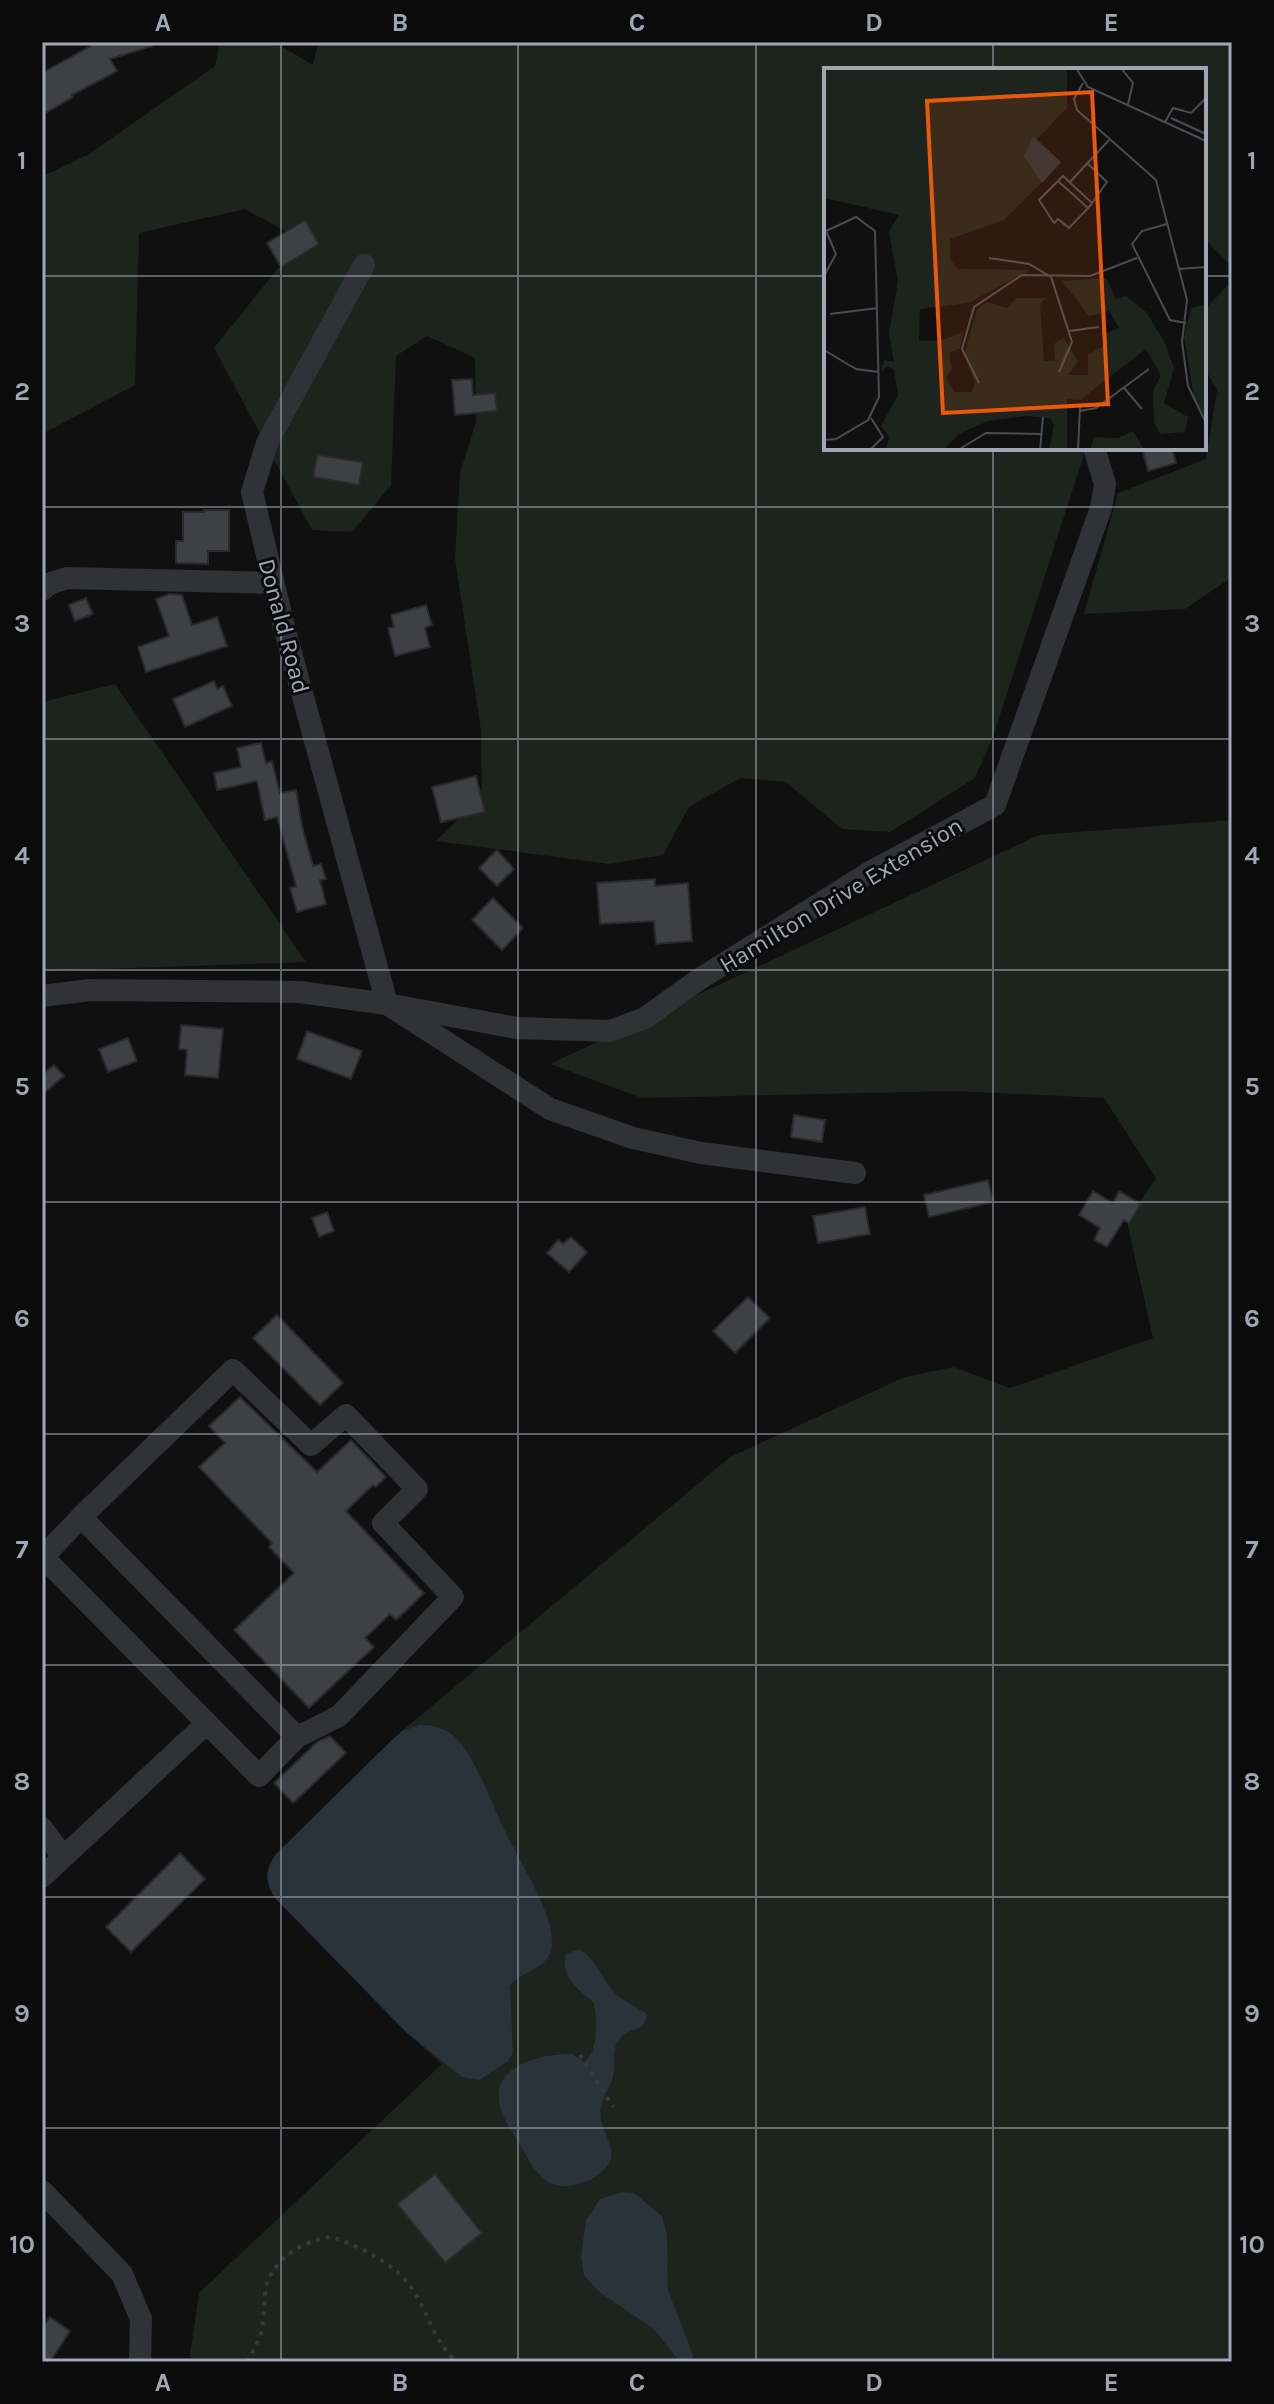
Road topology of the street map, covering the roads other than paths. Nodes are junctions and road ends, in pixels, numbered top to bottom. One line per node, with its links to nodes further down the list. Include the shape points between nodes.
1 (364, 265): 3 (street, Donald Road, via 267,443 252,492)
2 (1095, 450): 6 (street, Hamilton Drive Extension, via 1105,484 1101,508 995,805 870,872 645,1018 610,1031 517,1028)
3 (272, 583): 4 (street, via 67,578); 6 (street, Donald Road)
4 (42, 590)
5 (42, 996): 6 (street, Hamilton Drive Extension, via 90,990 300,992)
6 (387, 1004): 7 (street, Hamilton Drive Extension, via 550,1109 633,1138 701,1153)
7 (855, 1173)
8 (81, 1517): 9 (street); 11 (street); 11 (street, via 233,1370 311,1445 346,1415 356,1425 417,1489 383,1523 453,1597 339,1716)
9 (42, 1557): 10 (street)
10 (207, 1723): 11 (street, via 259,1776); 13 (street)
11 (297, 1737)
12 (42, 1828): 13 (street)
13 (63, 1857): 14 (street)
14 (42, 1877)
15 (42, 2191): 16 (street, via 122,2274 141,2319)
16 (140, 2362)

